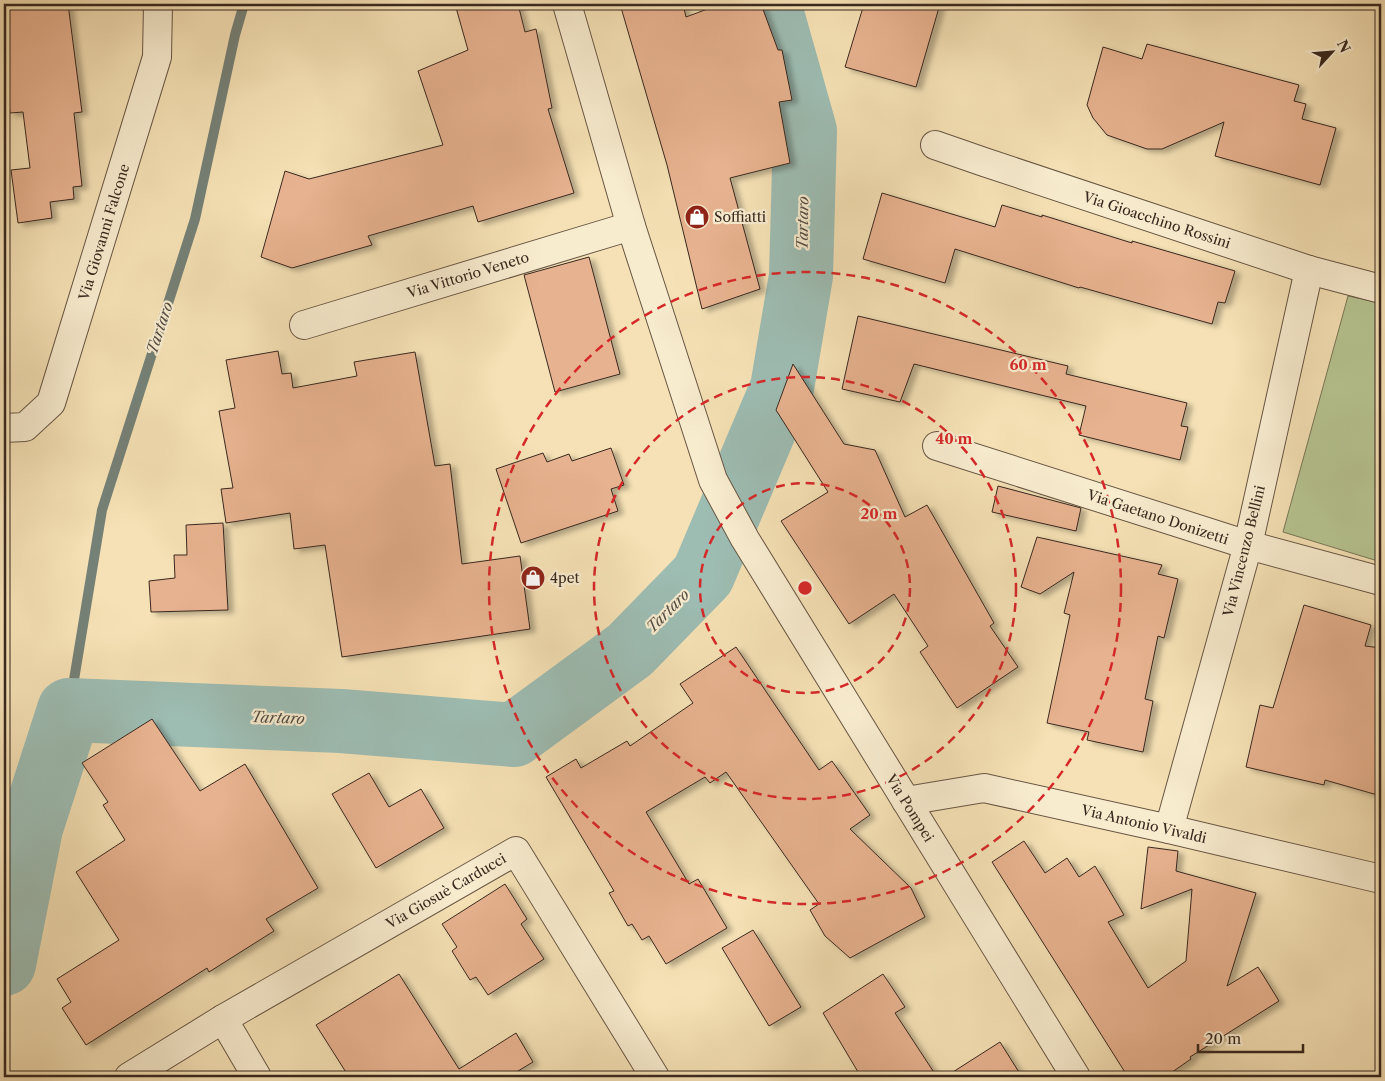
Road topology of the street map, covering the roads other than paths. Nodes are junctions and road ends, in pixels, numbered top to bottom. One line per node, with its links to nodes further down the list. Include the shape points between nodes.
1 (158, 4): 8 (street, Via Giovanni Falcone, via 158,57 51,403 26,427)
2 (567, 4): 4 (street)
3 (936, 145): 5 (street, Via Gioacchino Rossini)
4 (631, 226): 7 (street, Via Vittorio Veneto); 12 (street, Via Pompei, via 713,480 745,539)
5 (1309, 270): 6 (street, Via Gioacchino Rossini); 10 (street, Via Vincenzo Bellini)
6 (1381, 288)
7 (304, 325)
8 (4, 428)
9 (937, 446): 10 (street, Via Gaetano Donizetti)
10 (1248, 545): 11 (street, Via Gaetano Donizetti); 13 (street, Via Vincenzo Bellini)
11 (1381, 581)
12 (906, 801): 13 (street, Via Antonio Vivaldi, via 984,788); 19 (street, Via Pompei)
13 (1169, 828): 14 (street, Via Antonio Vivaldi)
14 (1381, 879)
15 (224, 1019): 16 (street); 17 (street); 18 (street, Via Giosuè Carducci, via 516,851)
16 (129, 1077)
17 (257, 1077)
18 (655, 1077)
19 (1076, 1077)

